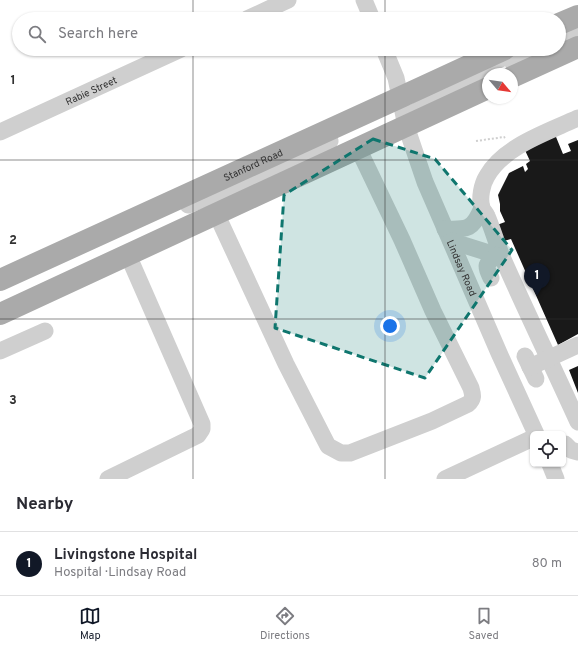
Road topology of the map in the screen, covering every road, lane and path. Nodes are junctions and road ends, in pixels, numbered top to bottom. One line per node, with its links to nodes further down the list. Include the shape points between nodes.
1 (288, 0): 3 (street)
2 (364, 0): 4 (street)
3 (262, 12)
4 (369, 12)
5 (578, 16): 6 (main road)
6 (566, 21)
7 (578, 25): 8 (street)
8 (566, 29)
9 (578, 35): 10 (street)
10 (566, 40)
11 (578, 47): 12 (main road)
12 (566, 52)
13 (166, 56): 25 (street, Rabie Street)
14 (387, 56): 23 (street, Lindsay Road, via 396,78)
15 (494, 56): 23 (main road, Stanford Road)
16 (506, 56): 23 (street, via 441,85)
17 (529, 56): 19 (street)
18 (558, 56): 20 (main road)
19 (502, 68)
20 (518, 74)
21 (482, 77): 23 (street)
22 (482, 90): 23 (main road, Stanford Road)
23 (403, 112): 27 (main road, Stanford Road); 31 (street, Lindsay Road, via 425,182); 35 (main road, Stanford Road); 36 (street, via 249,181 147,221); 37 (street)
24 (578, 118): 28 (street)
25 (0, 132)
26 (476, 141): 28 (path, via 504,137)
27 (358, 148): 30 (main road, Stanford Road); 30 (street, via 471,388 473,395 468,404 438,418 350,453 341,453 328,446 286,364)
28 (513, 149): 29 (street, via 500,159 486,177 482,189)
29 (482, 208): 31 (street, via 472,226); 33 (street, via 487,215)
30 (216, 214): 32 (main road, Stanford Road)
31 (448, 235): 33 (street); 45 (street, Lindsay Road)
32 (128, 254): 38 (main road, Stanford Road); 48 (street, via 202,429 198,435)
33 (500, 257): 34 (street, via 490,260 488,264 487,269); 42 (street)
34 (491, 278)
35 (0, 280)
36 (0, 289)
37 (0, 304)
38 (0, 314)
39 (45, 331): 41 (street)
40 (578, 345): 42 (street)
41 (0, 351)
42 (548, 358): 43 (street); 44 (street)
43 (531, 367)
44 (578, 422)
45 (535, 431)
46 (530, 439): 49 (street)
47 (551, 467): 50 (street)
48 (108, 479)
49 (445, 479)
50 (556, 479)

